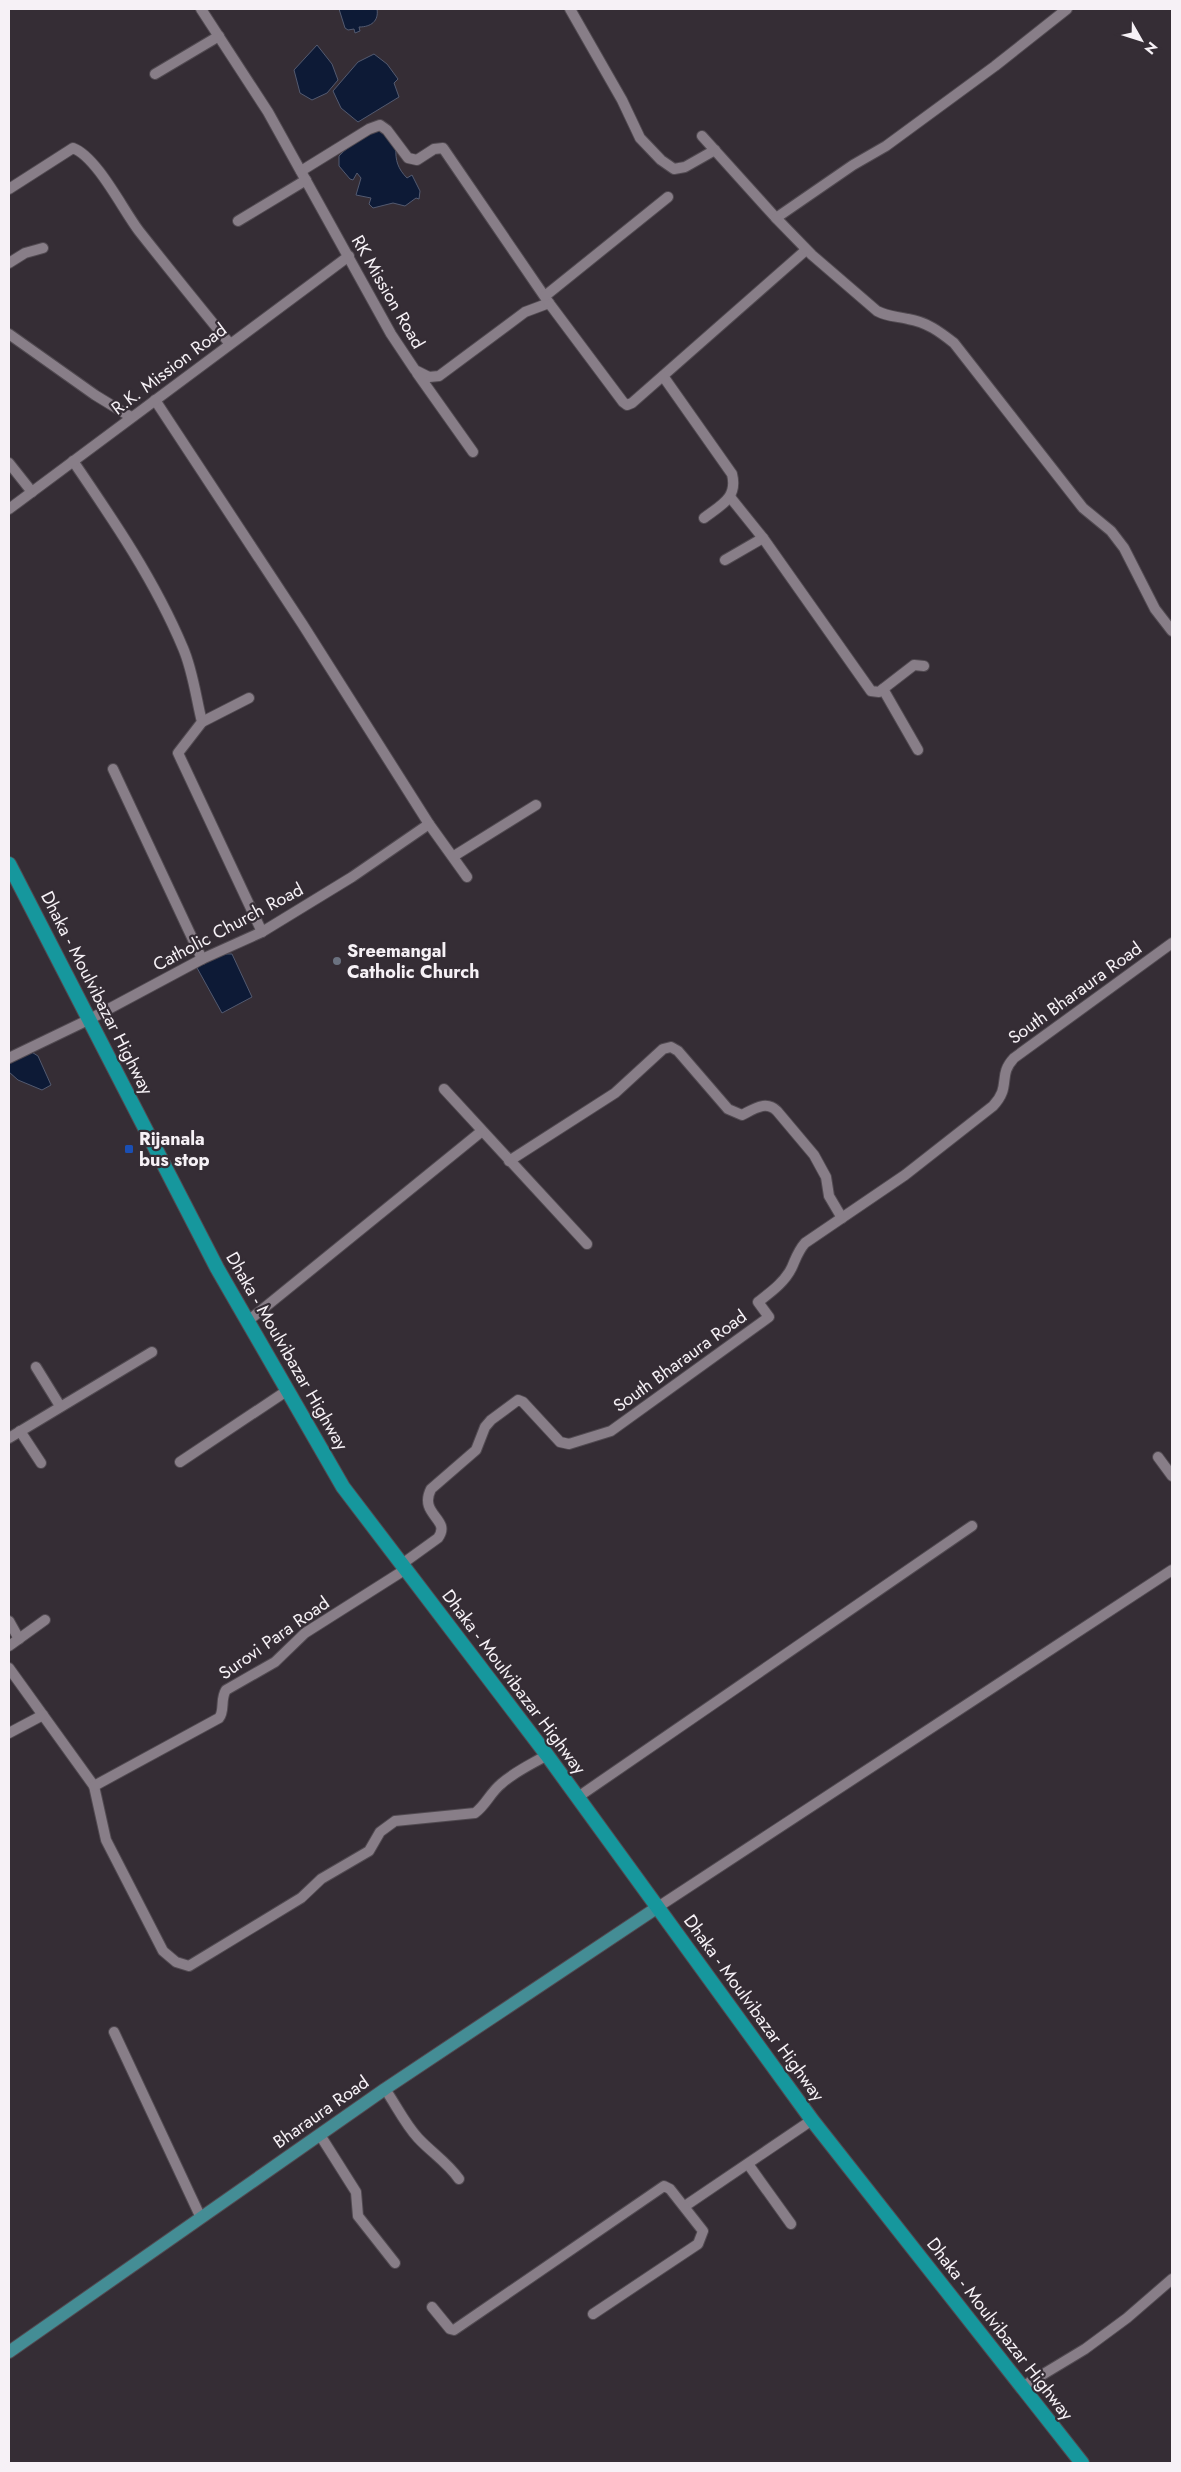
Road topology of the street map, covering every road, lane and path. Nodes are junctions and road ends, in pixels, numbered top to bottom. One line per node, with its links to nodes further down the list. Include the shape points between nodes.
1 (201, 9): 4 (street, RK Mission Road)
2 (570, 9): 7 (street, via 640,138 661,160 674,169 685,167)
3 (1068, 9): 11 (street, via 886,146)
4 (219, 36): 5 (street); 8 (street, RK Mission Road)
5 (154, 74)
6 (702, 136): 7 (street)
7 (715, 150): 11 (street)
8 (304, 176): 12 (street); 15 (street, RK Mission Road); 17 (street, via 369,129 380,125 408,158 417,160 434,149 443,148)
9 (9, 189): 19 (street, via 73,148 80,151)
10 (668, 197): 17 (street)
11 (776, 218): 14 (street)
12 (238, 221)
13 (43, 248): 16 (street)
14 (806, 250): 21 (street); 33 (street, via 877,312 934,327 954,343 1083,508 1111,531 1124,548 1155,608)
15 (349, 256): 19 (street, R.K. Mission Road); 20 (street, RK Mission Road, via 391,334)
16 (9, 263)
17 (547, 299): 20 (street, RK Mission Road, via 439,376 429,377); 21 (street, via 627,405)
18 (9, 334): 23 (street)
19 (230, 344): 22 (street, R.K. Mission Road)
20 (415, 370): 24 (street)
21 (663, 376): 28 (street, via 732,474 735,485)
22 (155, 400): 23 (street, R.K. Mission Road); 41 (street)
23 (131, 418): 25 (street, R.K. Mission Road)
24 (473, 452)
25 (73, 461): 27 (street, R.K. Mission Road); 37 (street, via 111,515 155,588 184,650)
26 (9, 462): 27 (street)
27 (32, 492): 29 (street, R.K. Mission Road)
28 (730, 497): 30 (street); 31 (street)
29 (9, 508)
30 (704, 518)
31 (763, 538): 32 (street); 35 (street, via 871,691 875,693)
32 (725, 560)
33 (1172, 631)
34 (924, 666): 35 (street, via 914,666)
35 (883, 689): 38 (street)
36 (249, 698): 37 (street)
37 (202, 722): 45 (street, via 178,753)
38 (918, 750)
39 (114, 769): 47 (street)
40 (536, 805): 42 (street)
41 (429, 824): 42 (street); 45 (street, Catholic Church Road, via 352,877)
42 (454, 856): 44 (street)
43 (9, 864): 48 (highway, Dhaka - Moulvibazar Highway)
44 (467, 877)
45 (262, 932): 47 (street, Catholic Church Road)
46 (1172, 943): 53 (street, South Bharaura Road, via 1014,1058 1004,1074 1002,1097 993,1106 905,1175)
47 (202, 959): 48 (street, Catholic Church Road)
48 (90, 1019): 49 (street, Catholic Church Road); 55 (highway, Dhaka - Moulvibazar Highway, via 217,1268)
49 (9, 1058)
50 (444, 1089): 51 (street)
51 (482, 1131): 52 (street); 55 (street)
52 (510, 1160): 53 (street, via 615,1093 664,1049 671,1047 728,1109 742,1115 762,1105 777,1110 814,1155 826,1177 829,1196); 54 (street)
53 (842, 1218): 67 (street, South Bharaura Road, via 805,1243 787,1275 758,1302 769,1317 611,1431 569,1444 560,1442 524,1402 514,1401 491,1420 469,1458 431,1489 427,1504 442,1526 442,1532)
54 (587, 1244)
55 (248, 1321): 58 (highway, Dhaka - Moulvibazar Highway)
56 (152, 1352): 59 (street)
57 (36, 1367): 59 (street)
58 (288, 1390): 63 (street); 67 (highway, Dhaka - Moulvibazar Highway, via 343,1487)
59 (60, 1406): 60 (street)
60 (20, 1431): 61 (street); 64 (street)
61 (9, 1438)
62 (1158, 1457): 65 (street)
63 (180, 1462)
64 (41, 1463)
65 (1172, 1476)
66 (972, 1526): 78 (street)
67 (404, 1567): 76 (highway, Dhaka - Moulvibazar Highway); 77 (street, Surovi Para Road, via 305,1633 275,1662 226,1690 219,1718)
68 (1172, 1570): 79 (street)
69 (45, 1620): 71 (street)
70 (9, 1621): 71 (street)
71 (19, 1639): 72 (street)
72 (9, 1646)
73 (9, 1668): 74 (street)
74 (43, 1716): 75 (street); 77 (street)
75 (9, 1733)
76 (547, 1755): 77 (street, via 502,1782 485,1806 475,1813 395,1821 386,1826 369,1851 321,1879 301,1898 189,1966 176,1962 163,1952 106,1840); 78 (highway, Dhaka - Moulvibazar Highway)
77 (94, 1786)
78 (578, 1797): 79 (highway, Dhaka - Moulvibazar Highway)
79 (658, 1907): 81 (main road, Bharaura Road); 82 (highway, Dhaka - Moulvibazar Highway)
80 (114, 2032): 87 (street)
81 (385, 2089): 83 (main road, Bharaura Road); 85 (street, via 416,2136 448,2163)
82 (812, 2120): 84 (street); 94 (highway, Dhaka - Moulvibazar Highway)
83 (320, 2135): 87 (main road, Bharaura Road); 89 (street, via 356,2192 358,2216)
84 (748, 2164): 86 (street); 88 (street)
85 (459, 2178)
86 (685, 2206): 91 (street, via 664,2186 454,2330); 92 (street, via 703,2231 698,2244)
87 (201, 2218): 93 (main road, Bharaura Road)
88 (791, 2224)
89 (395, 2264)
90 (1172, 2279): 94 (street, via 1085,2350)
91 (432, 2306)
92 (593, 2314)
93 (9, 2352)
94 (1022, 2387): 95 (highway, Dhaka - Moulvibazar Highway)
95 (1082, 2463)

